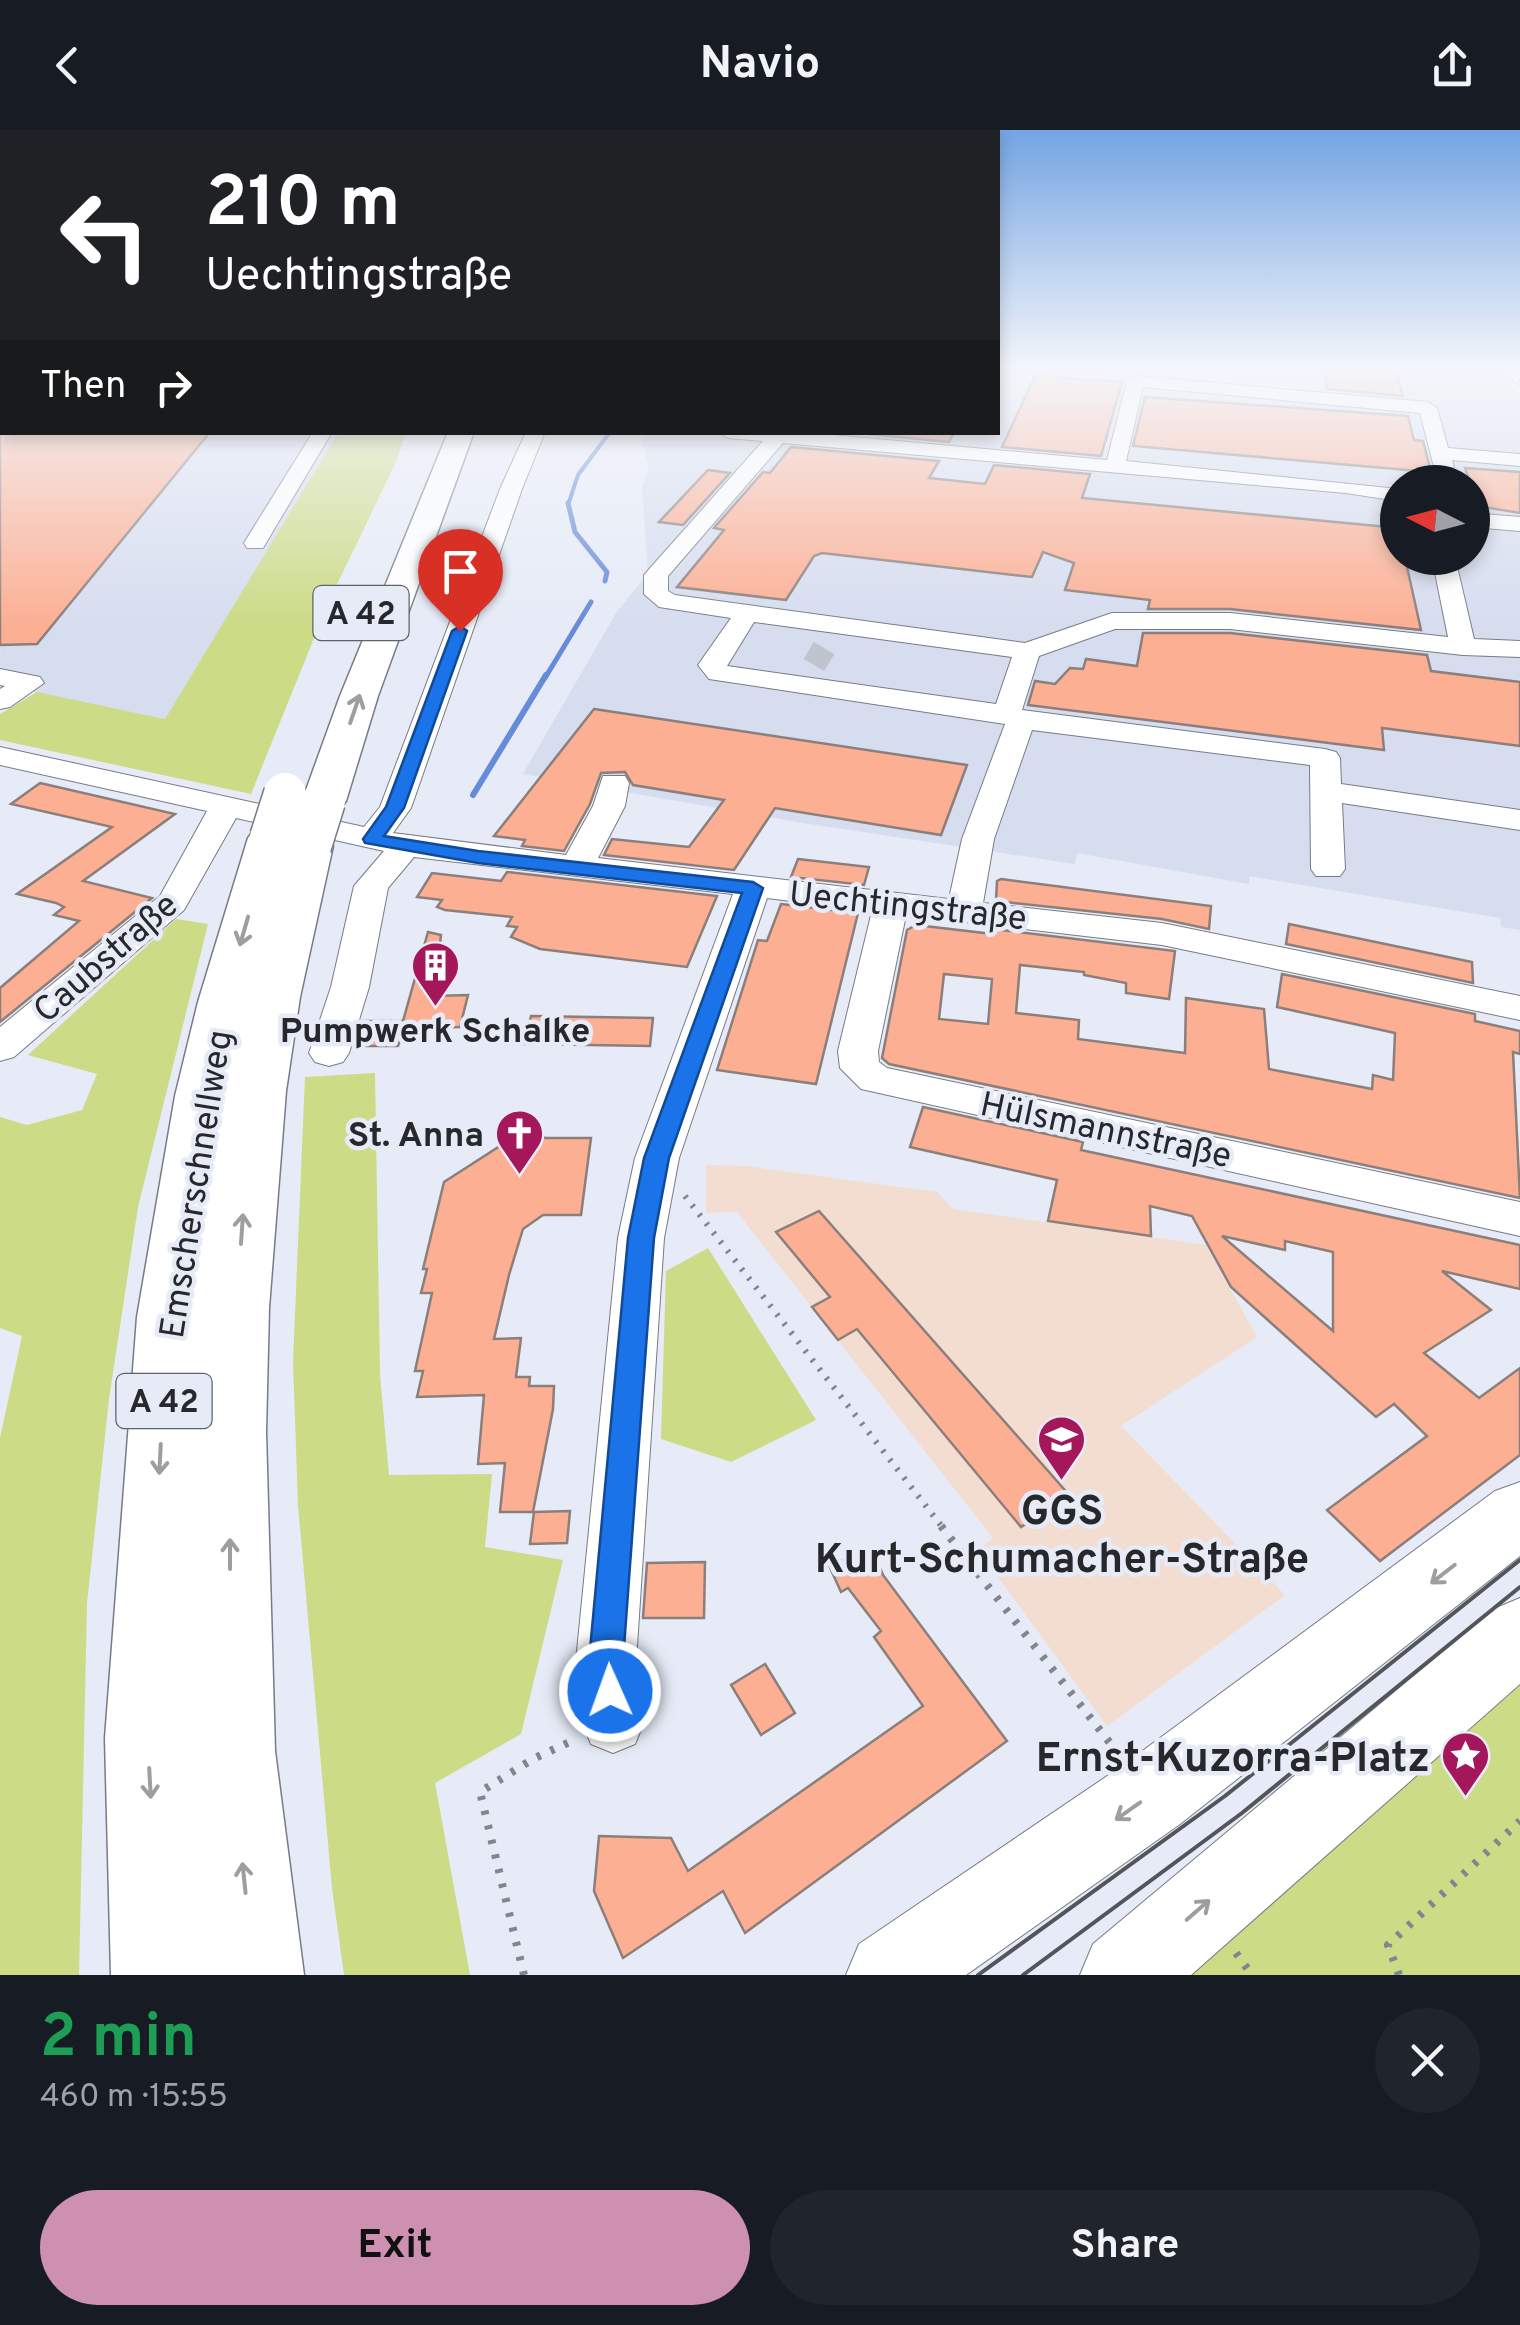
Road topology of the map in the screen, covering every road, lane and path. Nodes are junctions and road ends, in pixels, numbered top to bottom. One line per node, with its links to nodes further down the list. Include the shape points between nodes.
1 (309, 454): 18 (street)
2 (428, 454): 26 (highway, A 42)
3 (452, 454): 34 (highway, Emscherschnellweg / A 42, one-way to 3)
4 (527, 454): 34 (street, via 395,808)
5 (762, 454): 20 (street, via 656,575 656,594 668,602)
6 (929, 454): 13 (street)
7 (974, 454): 10 (street)
8 (1118, 454): 12 (street)
9 (1453, 454): 11 (street)
10 (1030, 460): 12 (street); 14 (street)
11 (1520, 460)
12 (1115, 466): 15 (street, via 1154,470 1159,483 1242,484 1354,499 1358,489)
13 (918, 475)
14 (1022, 482)
15 (1380, 493)
16 (1490, 522): 17 (street)
17 (1520, 524)
18 (254, 543)
19 (1448, 575): 21 (street)
20 (747, 613): 24 (street); 24 (street, via 711,664 720,673)
21 (1463, 647): 22 (street); 23 (street, via 1230,620 1112,621)
22 (1520, 649)
23 (1027, 651): 24 (street); 28 (street)
24 (819, 656): 28 (street)
25 (0, 677): 27 (street, via 30,683)
26 (325, 693)
27 (0, 702)
28 (1014, 717): 33 (street, via 1325,758); 40 (street)
29 (0, 756): 30 (street, Uechtingstraße)
30 (38, 764): 31 (street); 34 (street, Uechtingstraße)
31 (0, 784)
32 (614, 784): 36 (street)
33 (1326, 791): 35 (street); 37 (street)
34 (312, 816): 36 (street, Uechtingstraße); 42 (street, Caubstraße, via 214,820 189,881 172,903); 43 (street, via 371,886); 51 (highway, Emscherschnellweg / A 42, one-way to 51, via 224,1002 171,1318 148,1738); 52 (highway, Emscherschnellweg / A 42, one-way to 34, via 231,1751 231,1414 258,1091)
35 (1520, 820)
36 (576, 868): 38 (street, Uechtingstraße)
37 (1328, 869)
38 (753, 888): 39 (street, Uechtingstraße); 44 (street)
39 (891, 903): 40 (street, Uechtingstraße); 45 (street, Hülsmannstraße, via 858,1050 860,1068 875,1079)
40 (964, 910): 41 (street, Uechtingstraße, via 1162,934)
41 (1520, 1008)
42 (0, 1048)
43 (329, 1053)
44 (652, 1184): 48 (street, via 641,1238 606,1661); 49 (path, via 678,1186)
45 (1520, 1218)
46 (1520, 1514): 49 (main road, one-way to 49)
47 (1510, 1661): 55 (main road, one-way to 47)
48 (613, 1722): 53 (path, via 480,1792)
49 (1151, 1795): 54 (main road, one-way to 54)
50 (1520, 1822): 56 (path, via 1388,1945)
51 (160, 1975)
52 (254, 1975)
53 (524, 1975)
54 (890, 1975)
55 (1124, 1975)
56 (1399, 1975)

